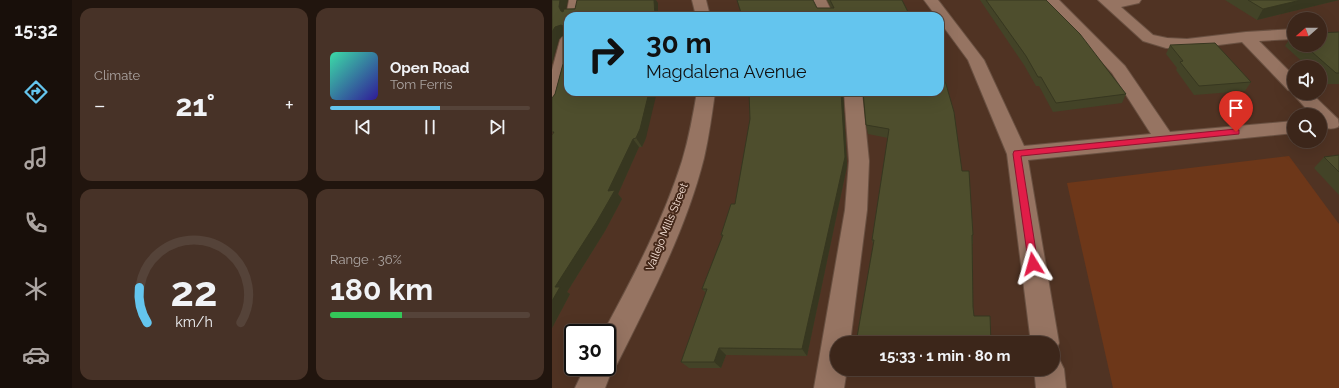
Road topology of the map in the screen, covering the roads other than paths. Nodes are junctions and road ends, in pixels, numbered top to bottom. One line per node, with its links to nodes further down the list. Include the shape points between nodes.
1 (576, 0): 8 (street)
2 (699, 0): 9 (street)
3 (819, 0): 10 (street)
4 (932, 0): 11 (street)
5 (1051, 0): 23 (street, via 1119,70)
6 (1134, 0): 7 (street)
7 (1108, 2): 14 (street, via 1148,38 1166,43 1187,44)
8 (574, 12)
9 (702, 12)
10 (825, 12)
11 (941, 12)
12 (944, 16): 24 (street, via 976,60)
13 (1287, 34): 14 (street)
14 (1246, 37): 16 (street)
15 (564, 56): 20 (street)
16 (1287, 79)
17 (705, 96): 26 (street, Vallejo Mills Street, via 699,135 672,218 649,273)
18 (853, 96): 30 (street, via 859,161 856,210)
19 (1308, 100): 21 (street)
20 (552, 103)
21 (1330, 123)
22 (1287, 128): 23 (street)
23 (1164, 138): 24 (street)
24 (1017, 154): 25 (street)
25 (1044, 336)
26 (616, 337)
27 (596, 376): 29 (street)
28 (1050, 376): 31 (street)
29 (590, 388)
30 (829, 388)
31 (1051, 388)

